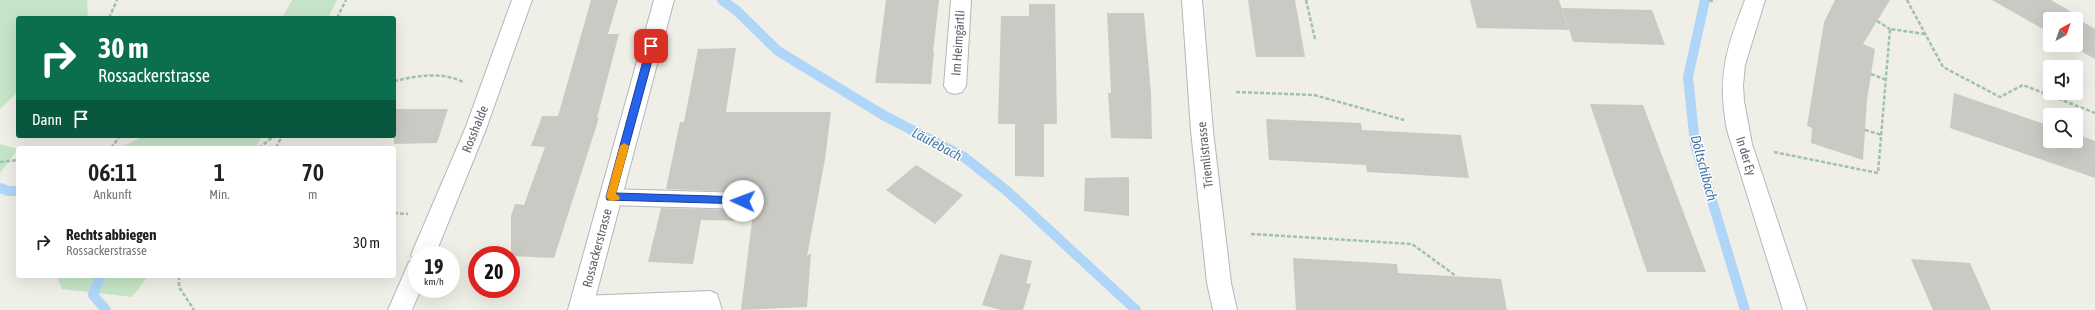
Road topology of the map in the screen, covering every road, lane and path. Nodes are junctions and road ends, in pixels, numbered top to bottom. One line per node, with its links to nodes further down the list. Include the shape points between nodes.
1 (116, 0): 10 (path)
2 (346, 0): 11 (path)
3 (522, 0): 21 (street, Rosshalde)
4 (664, 0): 31 (street, Rossackerstrasse)
5 (961, 0): 19 (street, Im Heimgärtli)
6 (1192, 0): 42 (street, Triemlistrasse, via 1203,138 1218,283)
7 (1306, 0): 15 (path)
8 (1755, 0): 43 (street, In der Ey, via 1741,41 1732,84 1736,118 1743,154)
9 (1907, 0): 14 (path)
10 (110, 16)
11 (338, 16)
12 (1877, 21): 13 (path)
13 (1890, 29): 14 (path); 17 (path)
14 (1925, 34): 22 (path, via 1943,67 2000,97 2023,85)
15 (1315, 39)
16 (1871, 74): 17 (path)
17 (1887, 80): 25 (path)
18 (396, 81): 21 (path, via 419,76 452,76)
19 (955, 86)
20 (1236, 92): 23 (path, via 1314,95)
21 (488, 96): 34 (street, Rosshalde)
22 (2095, 113)
23 (1404, 120)
24 (1865, 130): 25 (path)
25 (1882, 135): 28 (path, via 1878,173)
26 (272, 138): 27 (path)
27 (262, 146)
28 (1773, 152)
29 (16, 160): 30 (path)
30 (0, 162)
31 (610, 197): 32 (lane); 38 (street, Rossackerstrasse)
32 (743, 201)
33 (1251, 234): 35 (path, via 1412,244)
34 (427, 246)
35 (1456, 276)
36 (179, 278): 39 (path, via 179,287)
37 (408, 291): 40 (street)
38 (581, 308): 41 (lane, via 710,300)
39 (194, 310)
40 (400, 310)
41 (712, 310)
42 (1224, 310)
43 (1795, 310)

